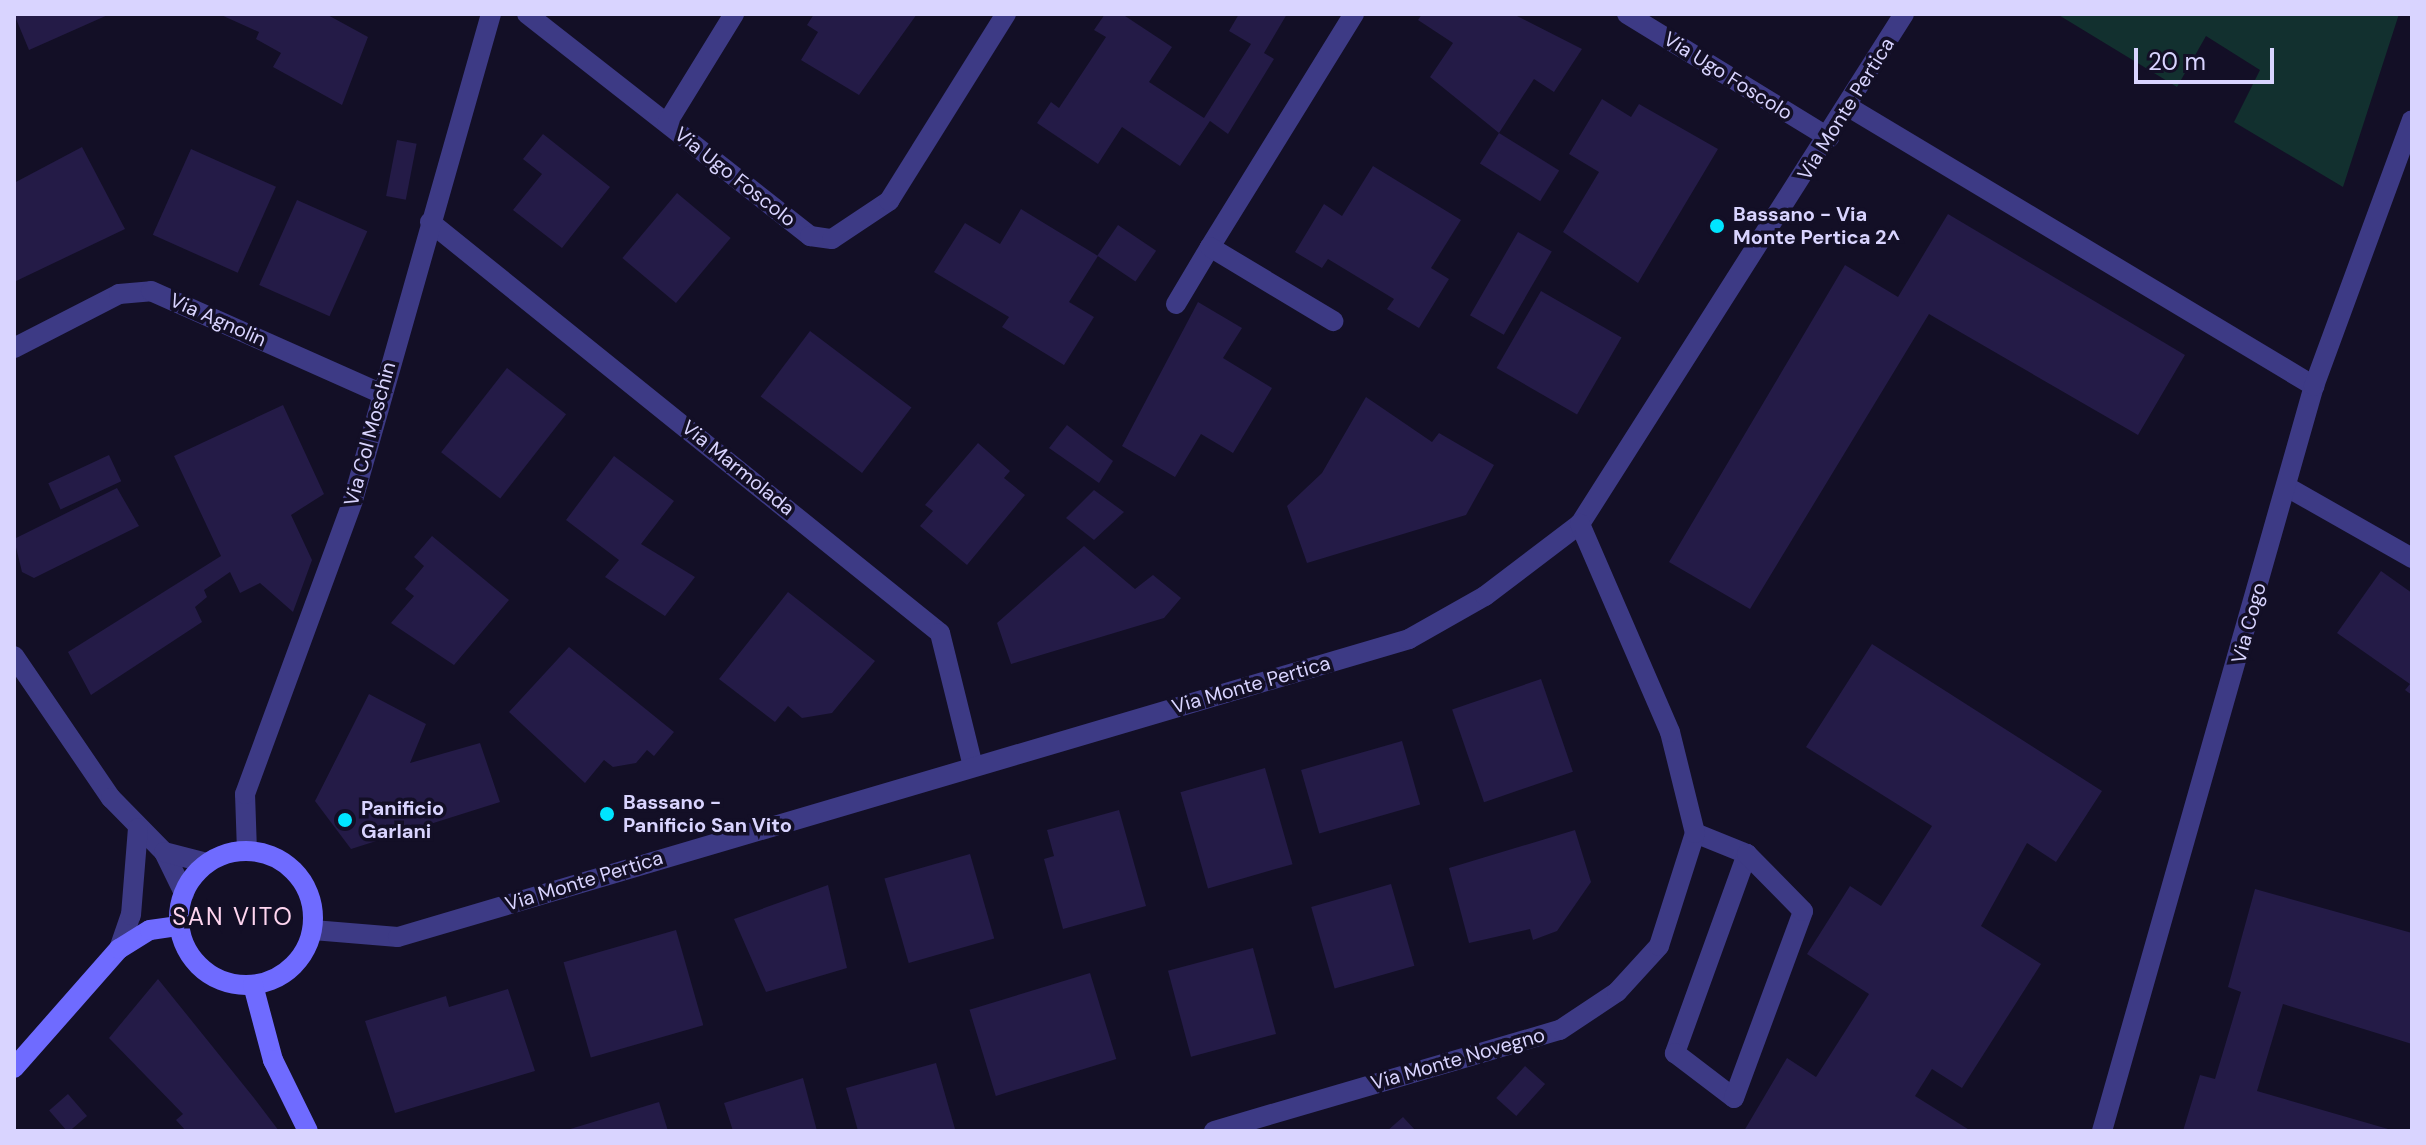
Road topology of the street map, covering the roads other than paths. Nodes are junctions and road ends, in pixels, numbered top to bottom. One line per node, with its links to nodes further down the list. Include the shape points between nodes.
1 (491, 14): 12 (street, Via Col Moschin, via 466,120)
2 (527, 14): 10 (street, Via Ugo Foscolo)
3 (734, 14): 10 (street)
4 (1006, 14): 10 (street, Via Ugo Foscolo, via 889,201 832,239 810,236)
5 (1354, 14): 13 (street)
6 (1627, 14): 11 (street, Via Ugo Foscolo)
7 (1904, 14): 8 (street, Via Monte Pertica)
8 (1847, 106): 11 (street, Via Monte Pertica); 17 (street)
9 (2412, 120): 17 (street, Via Cogo)
10 (667, 123)
11 (1829, 138): 20 (street, Via Monte Pertica)
12 (430, 222): 18 (street, Via Col Moschin); 23 (street, Via Marmolada, via 940,633)
13 (1210, 247): 14 (street); 15 (street)
14 (1176, 304)
15 (1333, 321)
16 (14, 348): 18 (street, Via Agnolin, via 119,294 151,291)
17 (2314, 386): 19 (street, Via Cogo)
18 (378, 392): 26 (street, Via Col Moschin, via 353,500 245,794)
19 (2287, 487): 21 (street); 38 (street, Via Cogo)
20 (1580, 524): 23 (street, Via Monte Pertica, via 1485,596 1409,639); 25 (street, via 1670,732)
21 (2412, 558)
22 (14, 656): 24 (street)
23 (972, 762): 32 (street, Via Monte Pertica, via 398,937)
24 (138, 828): 27 (street); 33 (street, via 131,915)
25 (1695, 833): 28 (street); 37 (street, Via Monte Novegno, via 1659,946 1617,992 1560,1030)
26 (247, 851): 29 (street); 32 (street, via 270,855 298,875 313,906)
27 (164, 852): 29 (street); 30 (street)
28 (1747, 854): 28 (street, via 1675,1053 1734,1098 1803,911)
29 (207, 863): 30 (street)
30 (184, 893): 31 (street)
31 (179, 926): 33 (street, via 150,930); 34 (street, via 196,964 213,977)
32 (313, 930): 34 (street, via 292,968)
33 (119, 949): 35 (street)
34 (253, 985): 36 (street, via 273,1060)
35 (14, 1068)
36 (308, 1131)
37 (1214, 1131)
38 (2102, 1131)

